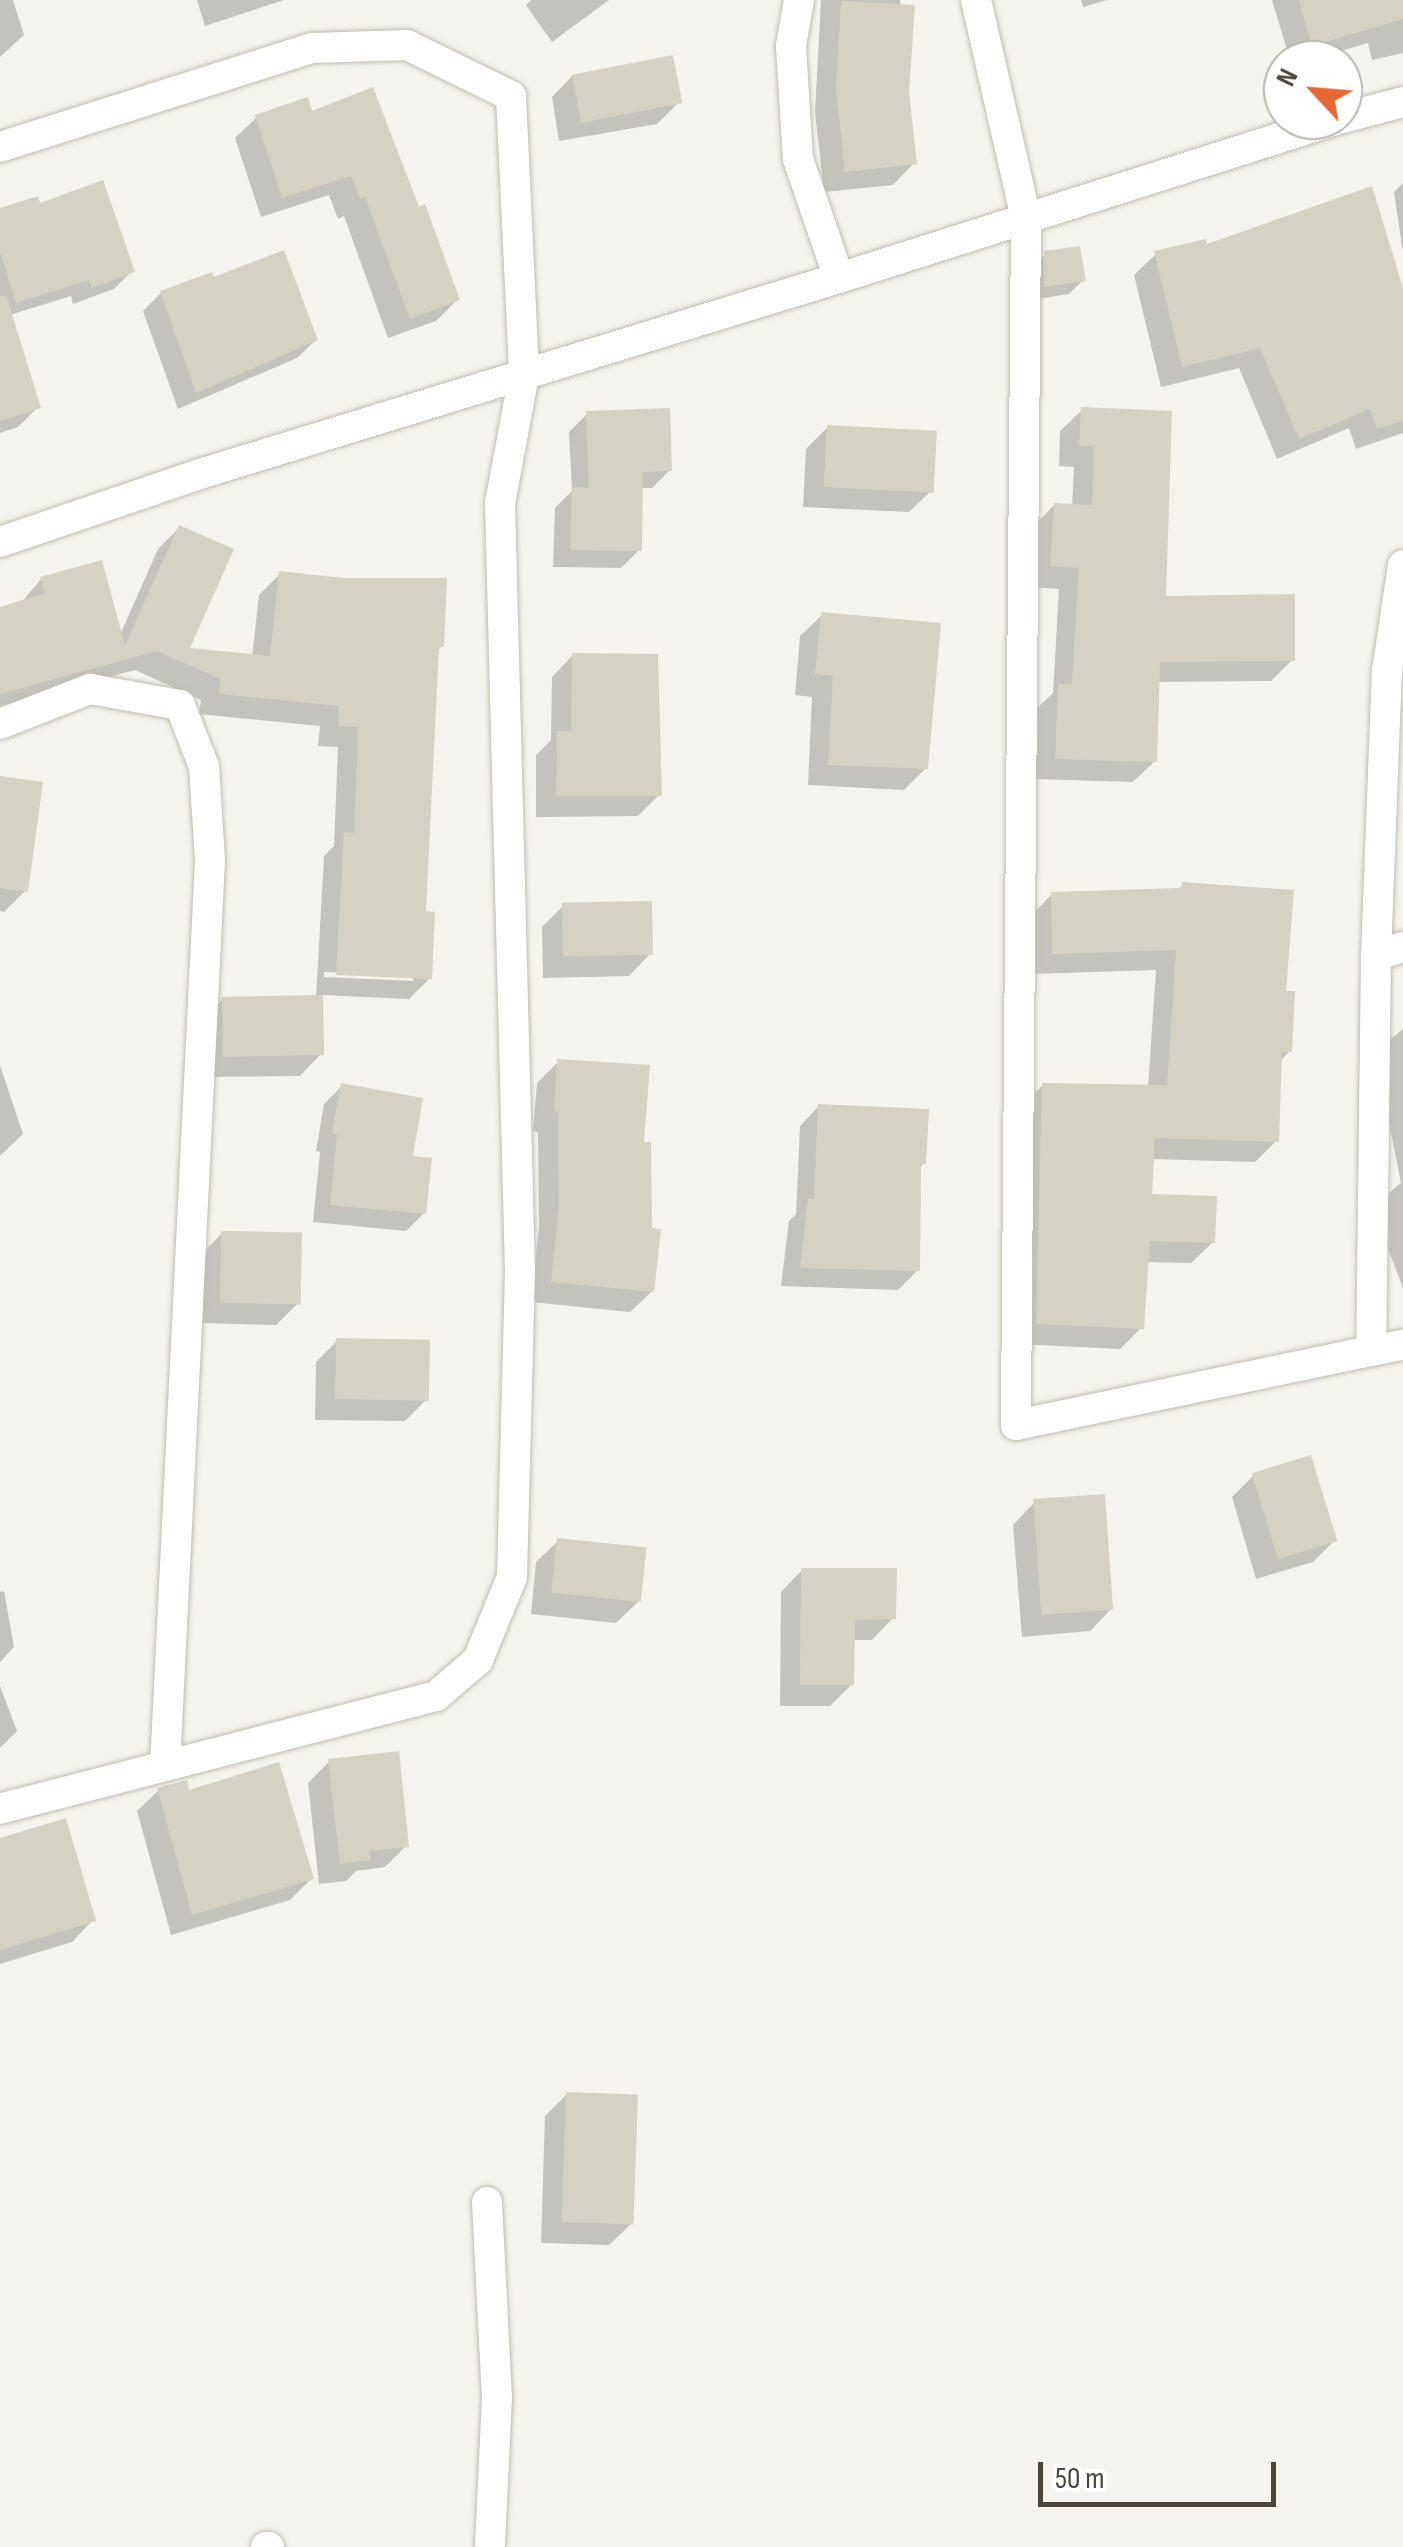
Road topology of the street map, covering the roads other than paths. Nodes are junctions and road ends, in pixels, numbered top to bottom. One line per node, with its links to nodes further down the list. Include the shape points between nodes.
1 (799, 0): 8 (street, via 791,46 798,159)
2 (976, 0): 7 (street)
3 (1403, 102): 4 (street)
4 (1363, 113)
5 (1274, 140): 7 (street)
6 (0, 147): 9 (street, via 313,48 407,46 511,96)
7 (1026, 219): 8 (street); 15 (street, via 1016,1425)
8 (839, 278): 9 (street)
9 (524, 375): 10 (street); 16 (street, via 500,504 520,1270 512,1577 478,1660 436,1696)
10 (0, 542)
11 (1403, 565): 13 (street, via 1387,672)
12 (0, 724): 16 (street, via 90,689 180,705 204,767 210,860)
13 (1389, 951): 15 (street)
14 (1403, 1345): 15 (street)
15 (1371, 1351)
16 (165, 1766): 17 (street)
17 (0, 1809)
18 (487, 2202): 19 (street, via 497,2398)
19 (490, 2547)

